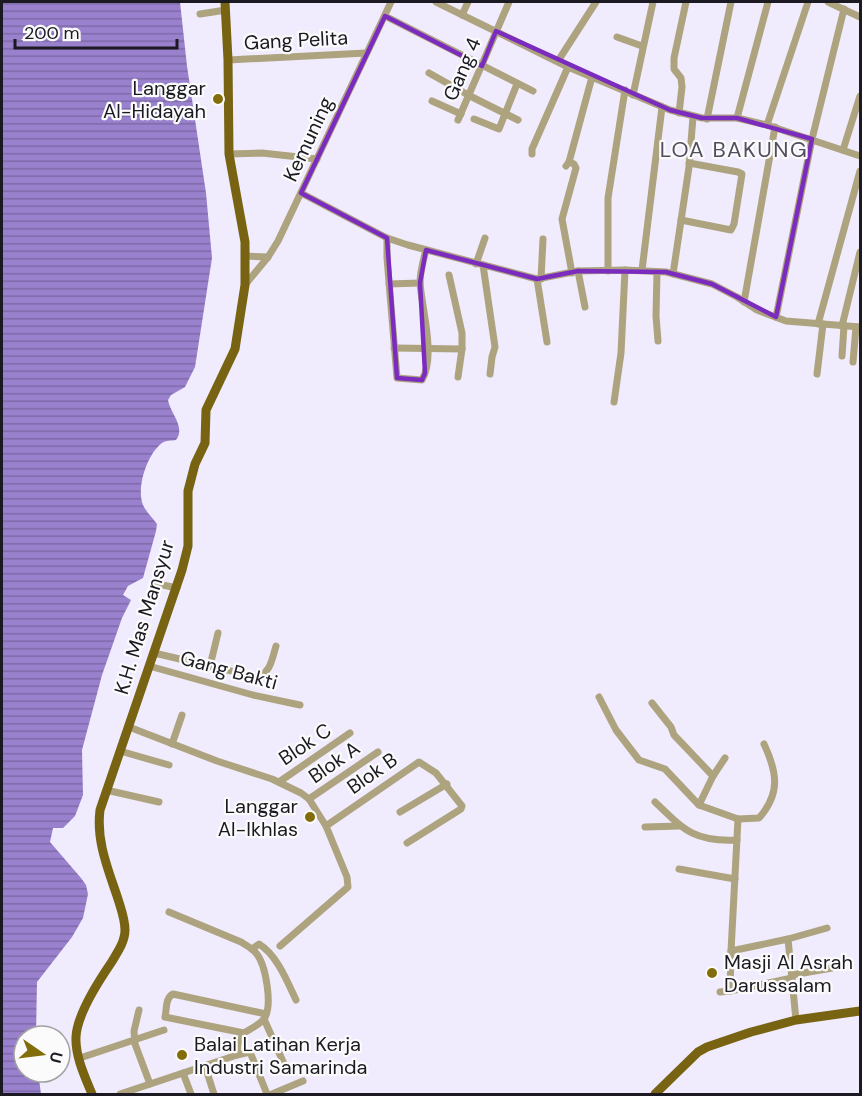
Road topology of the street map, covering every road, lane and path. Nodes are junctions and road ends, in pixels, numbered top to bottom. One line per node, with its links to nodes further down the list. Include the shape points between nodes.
1 (391, 2): 16 (street, Kemuning)
2 (436, 2): 15 (street)
3 (468, 2): 15 (street)
4 (509, 2): 18 (street, Gang 4)
5 (596, 2): 23 (street)
6 (653, 2): 20 (street)
7 (686, 2): 36 (street, via 674,58 682,87)
8 (731, 2): 41 (street)
9 (768, 2): 39 (street)
10 (808, 2): 43 (street)
11 (828, 2): 13 (street)
12 (225, 6): 14 (street); 22 (main road, K.H. Mas Mansyur)
13 (844, 9): 17 (street); 45 (street)
14 (200, 14)
15 (462, 15): 18 (street)
16 (385, 16): 21 (street, Kemuning); 24 (street)
17 (861, 17)
18 (496, 31): 23 (street); 24 (street, Gang 4)
19 (617, 37): 20 (street)
20 (642, 46): 31 (street)
21 (366, 53): 22 (street, Gang Pelita); 50 (street, Kemuning)
22 (228, 60): 47 (main road, K.H. Mas Mansyur)
23 (558, 61): 25 (street)
24 (482, 66): 28 (street); 32 (street, Gang 4)
25 (568, 67): 27 (street); 48 (street)
26 (429, 73): 32 (street)
27 (592, 77): 29 (street); 66 (street, via 568,164 576,168 562,219)
28 (517, 84): 30 (street); 37 (street)
29 (625, 90): 31 (street); 65 (street, via 608,198)
30 (532, 91)
31 (633, 95): 35 (street)
32 (470, 96): 34 (street, Gang 4, via 459,117); 37 (street)
33 (861, 96): 46 (street)
34 (432, 101)
35 (662, 107): 36 (street); 64 (street)
36 (679, 113): 38 (street)
37 (506, 114): 40 (street, via 499,129); 42 (street)
38 (693, 117): 41 (street); 51 (street)
39 (737, 118): 41 (street); 43 (street)
40 (474, 119)
41 (707, 119)
42 (518, 120)
43 (768, 125): 44 (street)
44 (776, 128): 45 (street); 74 (street)
45 (812, 139): 46 (street); 76 (street)
46 (843, 150): 49 (street)
47 (229, 154): 50 (street); 60 (main road, K.H. Mas Mansyur)
48 (532, 154)
49 (861, 156)
50 (316, 159): 53 (street, Kemuning)
51 (689, 163): 54 (street); 54 (street, via 742,174 731,230)
52 (861, 171): 77 (street)
53 (302, 193): 55 (street); 61 (street, Kemuning)
54 (681, 220): 68 (street)
55 (387, 238): 58 (street); 72 (street)
56 (485, 238): 62 (street)
57 (543, 239): 70 (street)
58 (426, 250): 62 (street); 71 (street)
59 (861, 252): 78 (street)
60 (245, 256): 61 (street); 73 (main road, K.H. Mas Mansyur)
61 (268, 257): 73 (street, Kemuning)
62 (479, 264): 70 (street); 87 (street, via 495,346)
63 (625, 270): 64 (street); 65 (street); 90 (street)
64 (642, 270): 67 (street)
65 (608, 271): 66 (street)
66 (575, 272): 70 (street); 75 (street)
67 (657, 272): 68 (street); 80 (street)
68 (673, 274): 74 (street, via 712,284)
69 (449, 275): 84 (street)
70 (539, 279): 81 (street)
71 (420, 283): 72 (street); 83 (street)
72 (389, 284): 82 (street)
73 (244, 285): 92 (main road, K.H. Mas Mansyur, via 235,349 207,410 205,443 188,491 188,546)
74 (744, 302): 76 (street)
75 (585, 307)
76 (776, 317): 77 (street)
77 (821, 324): 78 (street); 88 (street)
78 (843, 326): 79 (street); 85 (street)
79 (858, 327): 86 (street)
80 (658, 340)
81 (547, 342)
82 (394, 348): 83 (street); 83 (street, via 397,378 422,380)
83 (427, 348): 84 (street)
84 (462, 349): 89 (street)
85 (842, 356)
86 (853, 362)
87 (489, 374)
88 (817, 374)
89 (458, 378)
90 (614, 402)
91 (158, 584): 92 (street)
92 (177, 588): 95 (main road, K.H. Mas Mansyur)
93 (218, 633): 97 (street)
94 (276, 645): 97 (street, via 264,675 248,676)
95 (154, 653): 96 (main road, K.H. Mas Mansyur); 97 (street)
96 (149, 666): 100 (street, Gang Bakti); 102 (main road, K.H. Mas Mansyur)
97 (210, 666)
98 (599, 697): 117 (street, via 634,756 665,769)
99 (652, 703): 110 (street, via 674,735)
100 (300, 705)
101 (182, 715): 104 (street)
102 (129, 727): 104 (street); 106 (main road, K.H. Mas Mansyur)
103 (350, 733): 111 (street, Blok C)
104 (172, 744): 111 (street)
105 (764, 744): 119 (street, via 775,772 772,797 759,818)
106 (120, 751): 109 (street); 113 (main road, K.H. Mas Mansyur)
107 (378, 752): 114 (street, Blok A)
108 (725, 758): 110 (street)
109 (169, 765)
110 (713, 776): 117 (street)
111 (279, 782): 114 (street)
112 (447, 784): 118 (street); 120 (street, Blok B, via 416,762); 124 (street, Blok B, via 461,809)
113 (106, 790): 115 (street); 146 (main road, K.H. Mas Mansyur, via 98,824 100,843 125,931 81,1017 76,1037)
114 (309, 799): 120 (street)
115 (159, 802)
116 (655, 802): 121 (street)
117 (699, 805): 119 (street)
118 (400, 812)
119 (738, 819): 123 (street)
120 (326, 826): 130 (street, via 348,887)
121 (680, 826): 122 (street); 123 (street, via 699,837)
122 (645, 827)
123 (737, 840): 126 (street)
124 (406, 843)
125 (679, 869): 126 (street)
126 (735, 879): 132 (street)
127 (169, 912): 131 (street)
128 (827, 928): 129 (street)
129 (788, 939): 132 (street); 134 (street)
130 (280, 946)
131 (252, 949): 137 (street, via 259,944 267,950); 140 (street, via 264,969 268,992)
132 (731, 951): 135 (street)
133 (832, 968): 134 (street)
134 (792, 976): 135 (street); 141 (street)
135 (730, 991): 136 (street)
136 (720, 992)
137 (296, 1000)
138 (139, 1010): 144 (street)
139 (861, 1011): 141 (main road)
140 (265, 1016): 143 (street); 143 (street, via 173,994 167,999 165,1017); 148 (street)
141 (796, 1020): 157 (main road, via 707,1047)
142 (164, 1030): 144 (street)
143 (244, 1033): 145 (street)
144 (135, 1040): 146 (street); 151 (street)
145 (237, 1055): 147 (street); 156 (street, via 250,1052)
146 (80, 1058): 152 (main road, K.H. Mas Mansyur)
147 (204, 1066): 149 (street); 155 (street)
148 (285, 1066)
149 (183, 1073): 151 (street); 154 (street)
150 (303, 1081): 156 (street)
151 (150, 1084): 153 (street)
152 (92, 1095)
153 (120, 1095)
154 (191, 1095)
155 (214, 1095)
156 (270, 1095)
157 (655, 1095)

